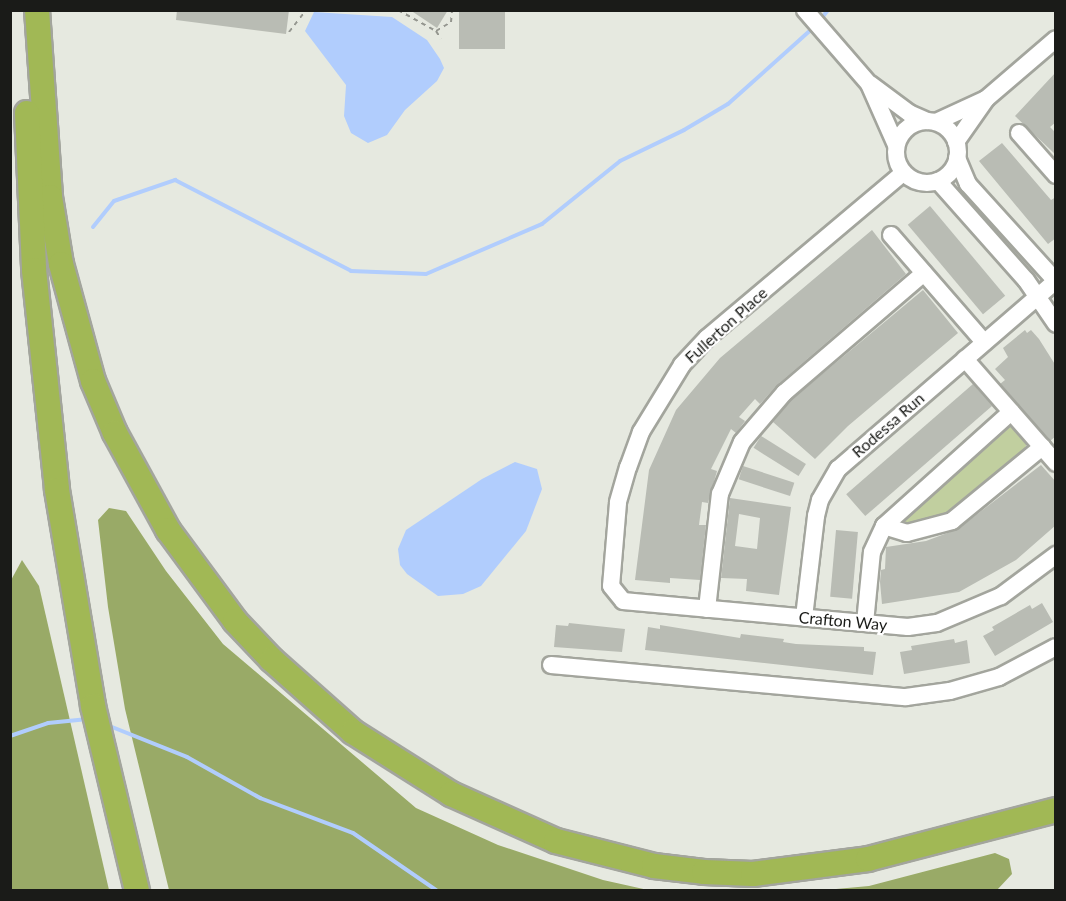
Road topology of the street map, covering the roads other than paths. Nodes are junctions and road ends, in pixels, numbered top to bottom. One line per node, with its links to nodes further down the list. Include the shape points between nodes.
1 (27, 10): 33 (highway, via 34,270 57,490 93,706)
2 (37, 10): 32 (highway, via 50,197 60,264 93,381 115,434 168,530 235,621 272,660 353,732 451,794 556,841 654,866 704,872 753,874 867,859)
3 (805, 10): 5 (street)
4 (1056, 39): 6 (street)
5 (869, 84): 7 (street, via 909,113); 9 (street)
6 (986, 99): 7 (street); 10 (street)
7 (931, 122): 9 (street, via 907,127); 10 (street, via 945,127)
8 (1019, 133): 11 (street)
9 (896, 145): 12 (street)
10 (957, 150): 13 (street, via 951,171); 16 (street, via 968,184)
11 (1054, 169)
12 (903, 173): 13 (street, via 920,182); 26 (street, Fullerton Place, via 707,338 682,365 641,432 628,467 615,533 610,586)
13 (938, 181): 17 (street, via 1026,280)
14 (891, 235): 15 (street)
15 (924, 273): 19 (street); 27 (street, via 784,393 742,442 720,494)
16 (1056, 281): 17 (street, Rodessa Run)
17 (1035, 298): 18 (street); 19 (street, Rodessa Run)
18 (1056, 324)
19 (984, 342): 20 (street, Rodessa Run)
20 (965, 359): 21 (street); 28 (street, Rodessa Run, via 838,469 828,483 816,516)
21 (1011, 412): 22 (street); 24 (street)
22 (1042, 447): 23 (street); 24 (street, via 952,521 907,533)
23 (1056, 463)
24 (884, 526): 29 (street, via 872,552)
25 (1056, 555): 29 (street, Crafton Way, via 1001,596 948,619 908,627)
26 (615, 594): 27 (street, Crafton Way, via 623,601)
27 (707, 609): 28 (street, Crafton Way)
28 (804, 616): 29 (street, Crafton Way)
29 (865, 623)
30 (1056, 647): 31 (street, via 999,677 950,691 906,696)
31 (551, 665)
32 (1056, 810)
33 (137, 891)

